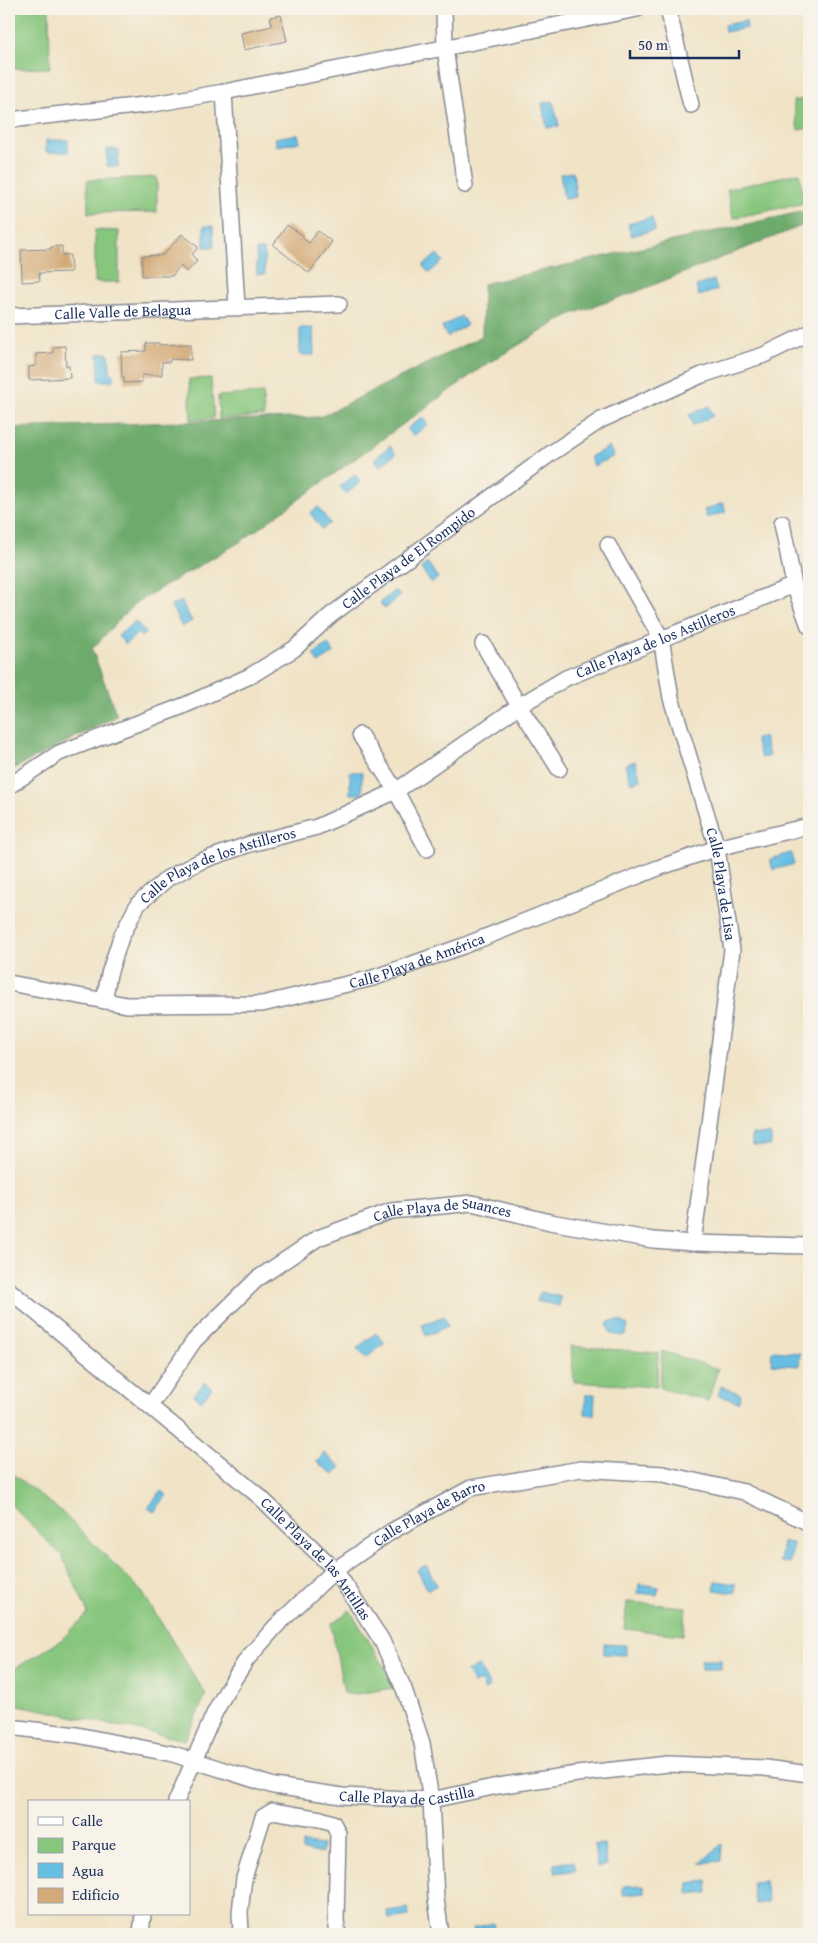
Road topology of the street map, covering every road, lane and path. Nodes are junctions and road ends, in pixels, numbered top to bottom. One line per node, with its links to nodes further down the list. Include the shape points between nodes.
1 (444, 9): 4 (street)
2 (637, 9): 4 (street)
3 (668, 9): 6 (street)
4 (445, 48): 5 (street); 8 (street)
5 (224, 92): 7 (street, via 153,104); 10 (street)
6 (691, 104)
7 (9, 120)
8 (465, 185)
9 (339, 304): 10 (street, Calle Valle de Belagua)
10 (237, 308): 11 (street, Calle Valle de Belagua)
11 (9, 316)
12 (809, 333): 22 (street, Calle Playa de El Rompido, via 764,355 702,375 601,420 331,615 294,649 250,676 184,706 59,754)
13 (782, 523): 15 (street)
14 (608, 545): 17 (street, Calle Playa de Lisa)
15 (794, 585): 16 (street); 17 (street, Calle Playa de los Astilleros)
16 (809, 626)
17 (661, 638): 19 (street, Calle Playa de los Astilleros, via 566,678); 25 (street, Calle Playa de Lisa, via 671,698)
18 (483, 644): 19 (street)
19 (519, 706): 21 (street); 23 (street, Calle Playa de los Astilleros)
20 (360, 735): 23 (street)
21 (560, 769)
22 (9, 786)
23 (396, 791): 26 (street); 28 (street, Calle Playa de los Astilleros, via 317,827 250,844 201,861 168,878 138,904 121,937)
24 (809, 826): 25 (street, Calle Playa de América)
25 (717, 848): 28 (street, Calle Playa de América, via 373,978 262,1004 128,1005); 29 (street, Calle Playa de Lisa, via 732,950)
26 (427, 849)
27 (9, 983): 28 (street, Calle Playa de América)
28 (104, 1001)
29 (692, 1243): 30 (street, Calle Playa de Suances); 32 (street, Calle Playa de Suances, via 653,1240 550,1222 472,1204 391,1211 318,1238 257,1279 194,1341)
30 (809, 1246)
31 (9, 1290): 32 (street, Calle Playa de las Antillas)
32 (150, 1406): 34 (street, Calle Playa de las Antillas, via 260,1497)
33 (809, 1523): 34 (street, Calle Playa de Barro, via 744,1492 663,1474 580,1468 471,1488 392,1531)
34 (335, 1570): 36 (street, Calle Playa de Barro, via 276,1626 247,1659 218,1706); 40 (street, Calle Playa de las Antillas, via 381,1639 404,1689 422,1743)
35 (9, 1727): 36 (street, Calle Playa de Castilla, via 78,1735)
36 (193, 1760): 38 (street, Calle Playa de Castilla, via 274,1786); 39 (street, Calle Playa de Barro)
37 (809, 1774): 40 (street, Calle Playa de Castilla, via 764,1768 668,1764 498,1786)
38 (310, 1792): 40 (street, Calle Playa de Castilla); 41 (street)
39 (177, 1800)
40 (431, 1800): 46 (street, Calle Playa de las Antillas)
41 (308, 1816): 44 (street, via 273,1810 264,1817 244,1878); 45 (street, via 333,1823 338,1833)
42 (142, 1916): 43 (street)
43 (141, 1934)
44 (241, 1934)
45 (338, 1934)
46 (441, 1934)

